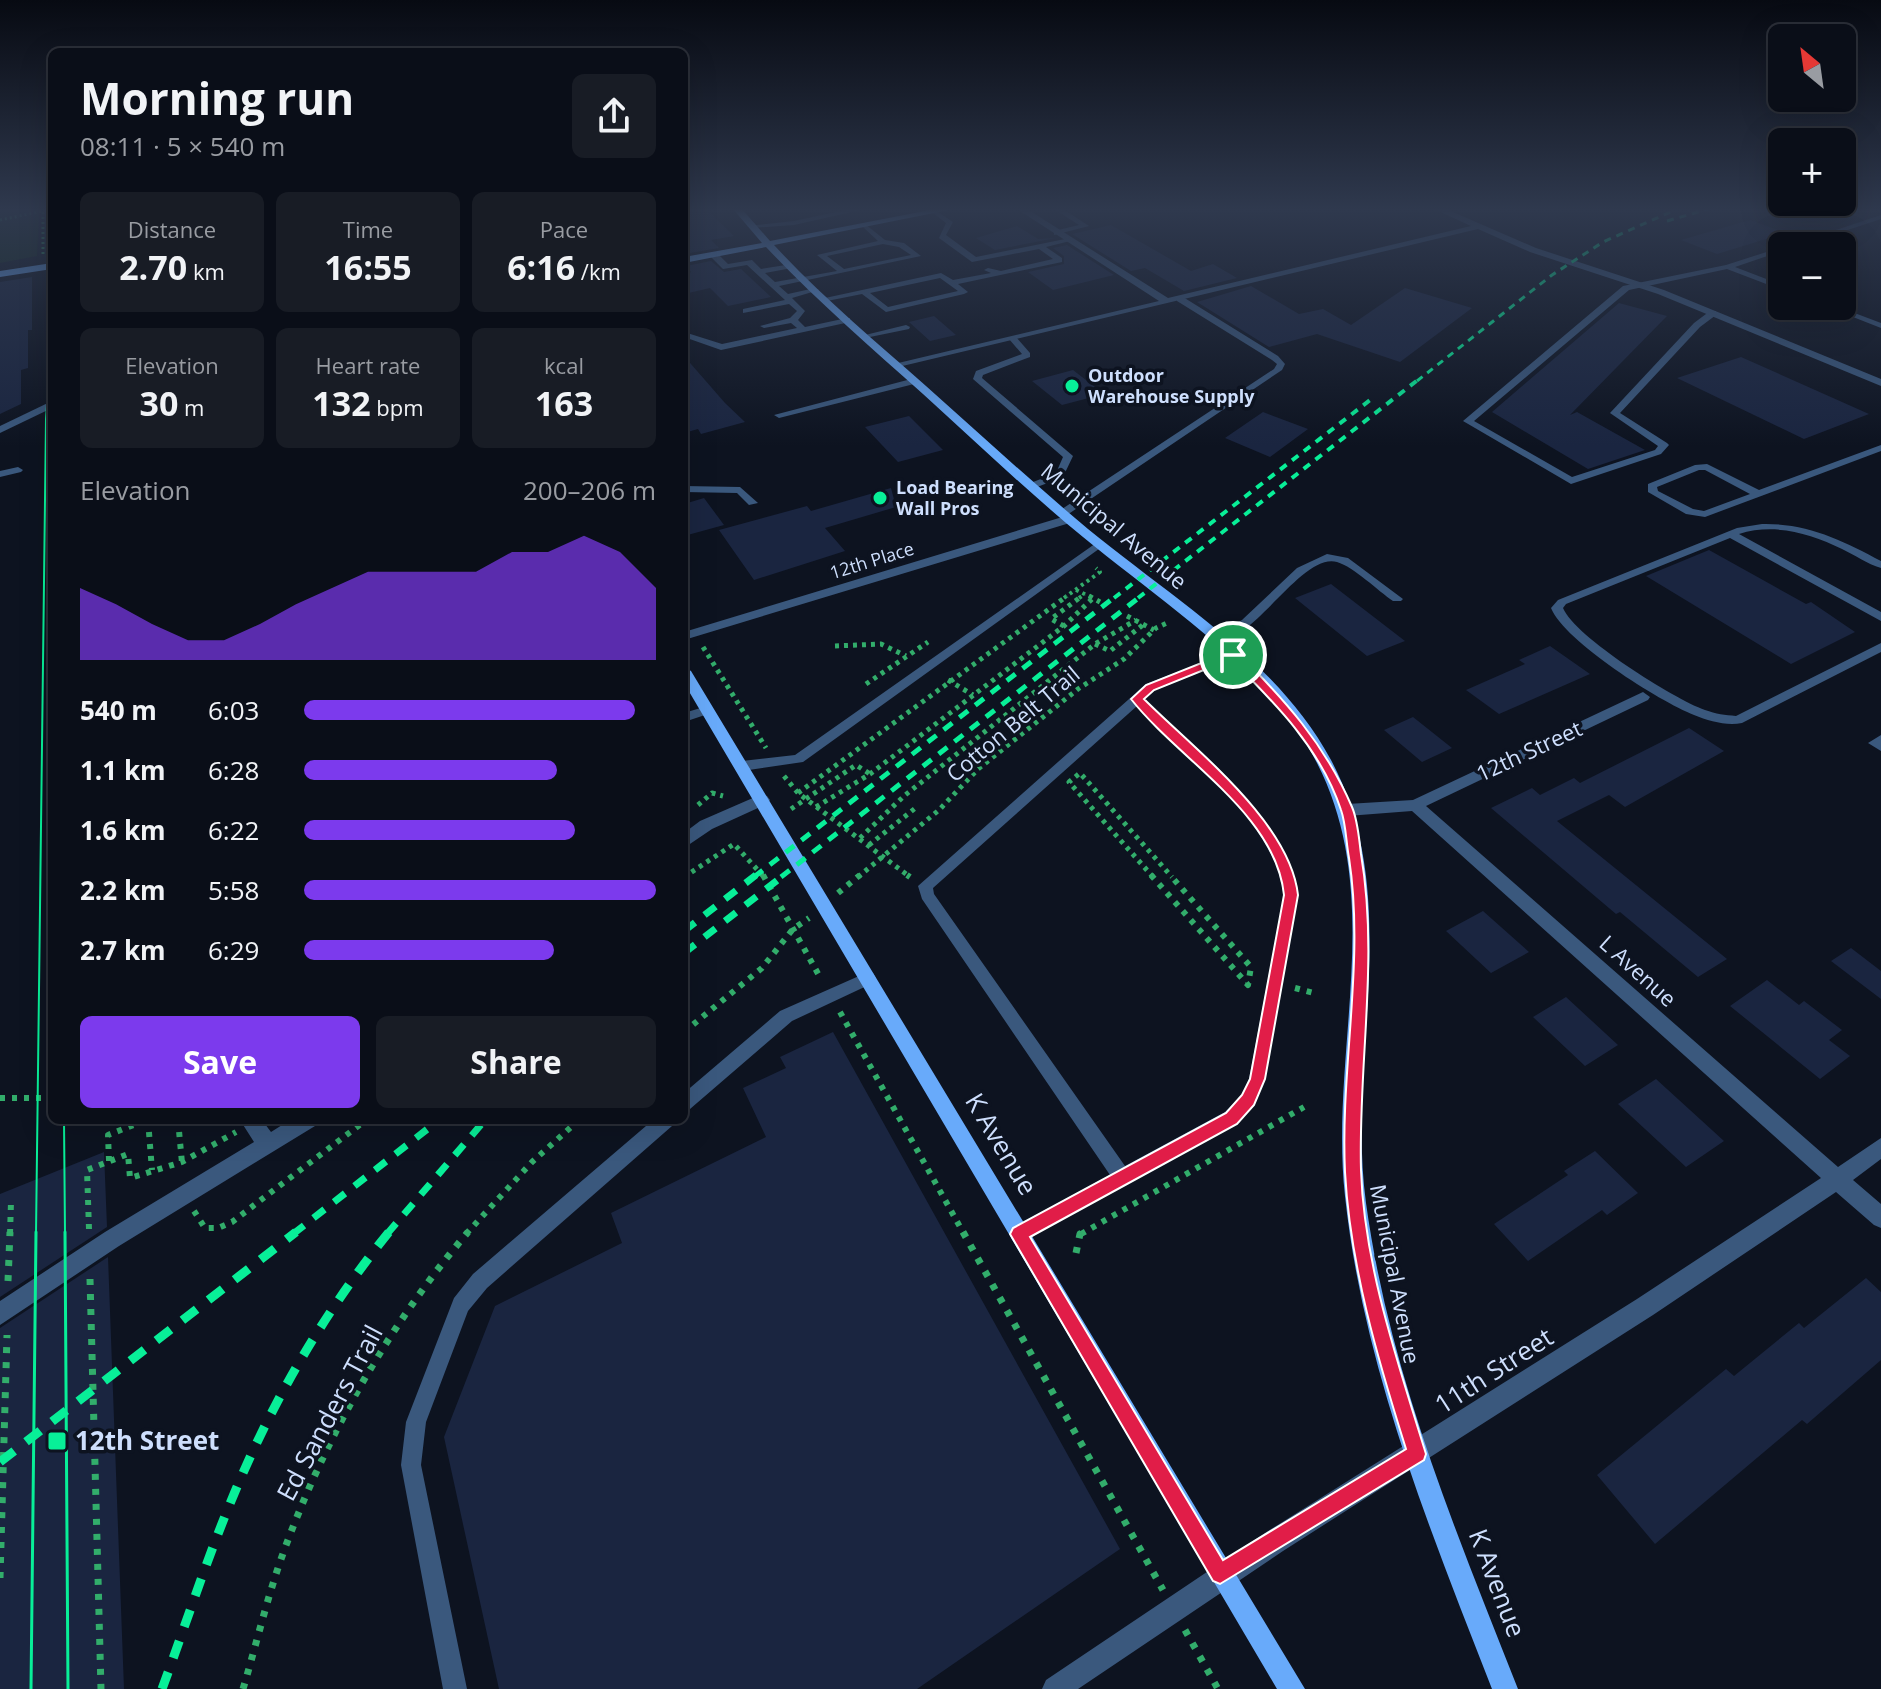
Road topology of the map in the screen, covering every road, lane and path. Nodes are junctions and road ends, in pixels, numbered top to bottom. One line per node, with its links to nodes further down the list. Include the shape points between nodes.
1 (776, 288): 11 (lane)
2 (812, 288): 10 (main road, Municipal Avenue)
3 (883, 288): 9 (lane)
4 (958, 288): 9 (lane, via 964,292 886,310)
5 (1146, 288): 13 (street)
6 (1226, 288): 12 (street)
7 (1627, 288): 15 (lane, via 1468,421 1571,481 1658,452 1664,445 1615,413)
8 (1649, 288): 15 (street)
9 (864, 292): 10 (lane)
10 (820, 295): 11 (lane); 18 (main road, Municipal Avenue)
11 (788, 299): 14 (lane); 17 (lane, via 801,311)
12 (1180, 299): 13 (street); 39 (lane, via 1275,358 1281,364 1278,370)
13 (1168, 302): 25 (street)
14 (746, 311)
15 (1713, 313): 28 (street)
16 (1856, 316): 20 (lane)
17 (793, 320): 19 (lane); 22 (lane)
18 (847, 320): 22 (lane); 24 (main road, Municipal Avenue)
19 (764, 326)
20 (1881, 326)
21 (906, 327): 24 (lane)
22 (804, 330): 23 (lane, via 721,347)
23 (688, 335)
24 (865, 336): 26 (main road, Municipal Avenue)
25 (1013, 339): 26 (street); 35 (lane, via 1027,355 979,373 977,379 1068,456 1060,475)
26 (897, 366): 27 (main road, Municipal Avenue)
27 (915, 381): 30 (lane); 35 (main road, Municipal Avenue)
28 (1881, 383)
29 (48, 406): 31 (street)
30 (779, 415)
31 (0, 430)
32 (1881, 448): 37 (lane)
33 (18, 470): 34 (lane)
34 (0, 474)
35 (1032, 486): 39 (main road, Municipal Avenue)
36 (688, 489): 38 (lane, via 740,490)
37 (1758, 494): 37 (lane, via 1705,514 1690,512 1653,492 1652,486 1707,467)
38 (753, 503)
39 (1066, 516): 41 (main road, Municipal Avenue); 57 (street, 12th Place)
40 (1731, 534): 43 (lane, via 1769,524 1791,525); 50 (lane); 61 (lane, via 1562,602 1557,608 1561,618 1575,633 1692,711 1726,721 1738,720)
41 (1099, 544): 58 (main road, Municipal Avenue); 80 (lane, via 798,759)
42 (1092, 565): 44 (path, via 1100,572)
43 (1881, 565)
44 (1076, 590): 45 (path); 68 (path)
45 (1085, 594): 46 (path); 54 (path, via 1051,619)
46 (1093, 598): 48 (path); 54 (path)
47 (1397, 599): 58 (lane, via 1344,560 1327,557 1301,570 1246,623)
48 (1100, 602)
49 (1127, 616): 51 (path)
50 (1881, 617)
51 (1136, 620): 53 (path); 59 (path)
52 (1172, 621): 55 (path, Cotton Belt Trail)
53 (1144, 624): 55 (path); 59 (path, via 1110,651)
54 (1064, 626): 70 (path)
55 (1154, 630): 76 (path, Cotton Belt Trail, via 1124,659)
56 (939, 634): 64 (path)
57 (688, 635)
58 (1215, 640): 63 (main road, Municipal Avenue)
59 (1095, 644): 74 (path)
60 (835, 646): 64 (path, via 881,644)
61 (1881, 647)
62 (708, 655): 79 (path)
63 (1233, 655): 72 (lane, via 1150,687); 91 (main road, Municipal Avenue, via 1289,711 1322,757)
64 (907, 656): 65 (path); 69 (path)
65 (914, 661)
66 (940, 676): 68 (path)
67 (688, 678): 73 (main road, K Avenue)
68 (950, 682): 70 (path); 84 (path)
69 (866, 684)
70 (973, 695): 81 (path)
71 (1643, 697): 87 (street, 12th Street)
72 (1137, 699): 128 (lane, via 1262,824 1289,873 1291,895 1257,1079 1248,1100 1231,1118); 128 (lane, via 925,886)
73 (707, 710): 75 (lane); 80 (main road, K Avenue)
74 (1005, 715): 76 (path); 93 (path)
75 (688, 717)
76 (1028, 729): 97 (path, Cotton Belt Trail)
77 (1881, 739): 78 (lane, via 1874,743)
78 (1881, 747)
79 (768, 750)
80 (742, 766): 85 (main road, K Avenue)
81 (870, 774): 86 (path, via 856,765); 89 (path)
82 (785, 777): 84 (path)
83 (1069, 782): 83 (path, via 1080,773 1251,967 1248,985)
84 (798, 793): 86 (path)
85 (762, 800): 94 (street); 103 (main road, K Avenue)
86 (808, 801): 89 (path); 90 (path)
87 (1415, 805): 91 (street); 129 (street, L Avenue)
88 (918, 806): 96 (path)
89 (816, 807): 93 (path)
90 (791, 809)
91 (1347, 810): 139 (main road, Municipal Avenue, via 1363,906 1353,1171 1387,1360)
92 (738, 831): 95 (path)
93 (860, 838): 96 (path)
94 (688, 839)
95 (734, 844): 98 (path); 102 (path, via 762,871)
96 (869, 845): 97 (path)
97 (884, 856): 99 (path); 100 (path, Cotton Belt Trail)
98 (688, 874)
99 (910, 877)
100 (842, 890)
101 (807, 920): 102 (path)
102 (793, 929): 104 (path); 108 (path, via 762,968)
103 (868, 978): 111 (lane, via 786,1016); 134 (main road, K Avenue)
104 (822, 980)
105 (1295, 988): 106 (path)
106 (1314, 993)
107 (841, 1014): 141 (path)
108 (688, 1029)
109 (0, 1098): 110 (path)
110 (48, 1098)
111 (688, 1101)
112 (1304, 1107): 135 (path, via 1080,1234)
113 (137, 1124): 124 (path, via 108,1135)
114 (147, 1124): 126 (path)
115 (178, 1124): 125 (path)
116 (253, 1124): 122 (street)
117 (302, 1124): 122 (street)
118 (361, 1124): 131 (path, via 232,1222 205,1228)
119 (574, 1124): 145 (path, Ed Sanders Trail, via 529,1162 459,1241 362,1384 293,1527)
120 (661, 1124): 146 (lane, via 480,1281 461,1305 416,1422 411,1465)
121 (215, 1144): 125 (path)
122 (269, 1146): 138 (street, via 112,1239)
123 (1881, 1147): 129 (street, 11th Street)
124 (109, 1162): 126 (path, via 128,1154 130,1178); 133 (path, via 87,1170)
125 (182, 1162): 126 (path); 127 (path)
126 (152, 1170)
127 (185, 1174)
128 (1123, 1178): 134 (lane)
129 (1838, 1180): 132 (street, L Avenue); 139 (street, 11th Street)
130 (11, 1202): 137 (path)
131 (194, 1211)
132 (1881, 1218)
133 (89, 1232)
134 (1019, 1234): 140 (main road, K Avenue)
135 (1076, 1253)
136 (90, 1263): 144 (path)
137 (8, 1285)
138 (3, 1321): 142 (path)
139 (1417, 1454): 140 (street, 11th Street); 150 (main road, K Avenue)
140 (1220, 1573): 147 (street, 11th Street); 149 (main road, K Avenue)
141 (1154, 1574)
142 (0, 1578)
143 (1191, 1642): 148 (path)
144 (101, 1689)
145 (243, 1689)
146 (455, 1689)
147 (1055, 1689)
148 (1218, 1689)
149 (1292, 1689)
150 (1505, 1689)

